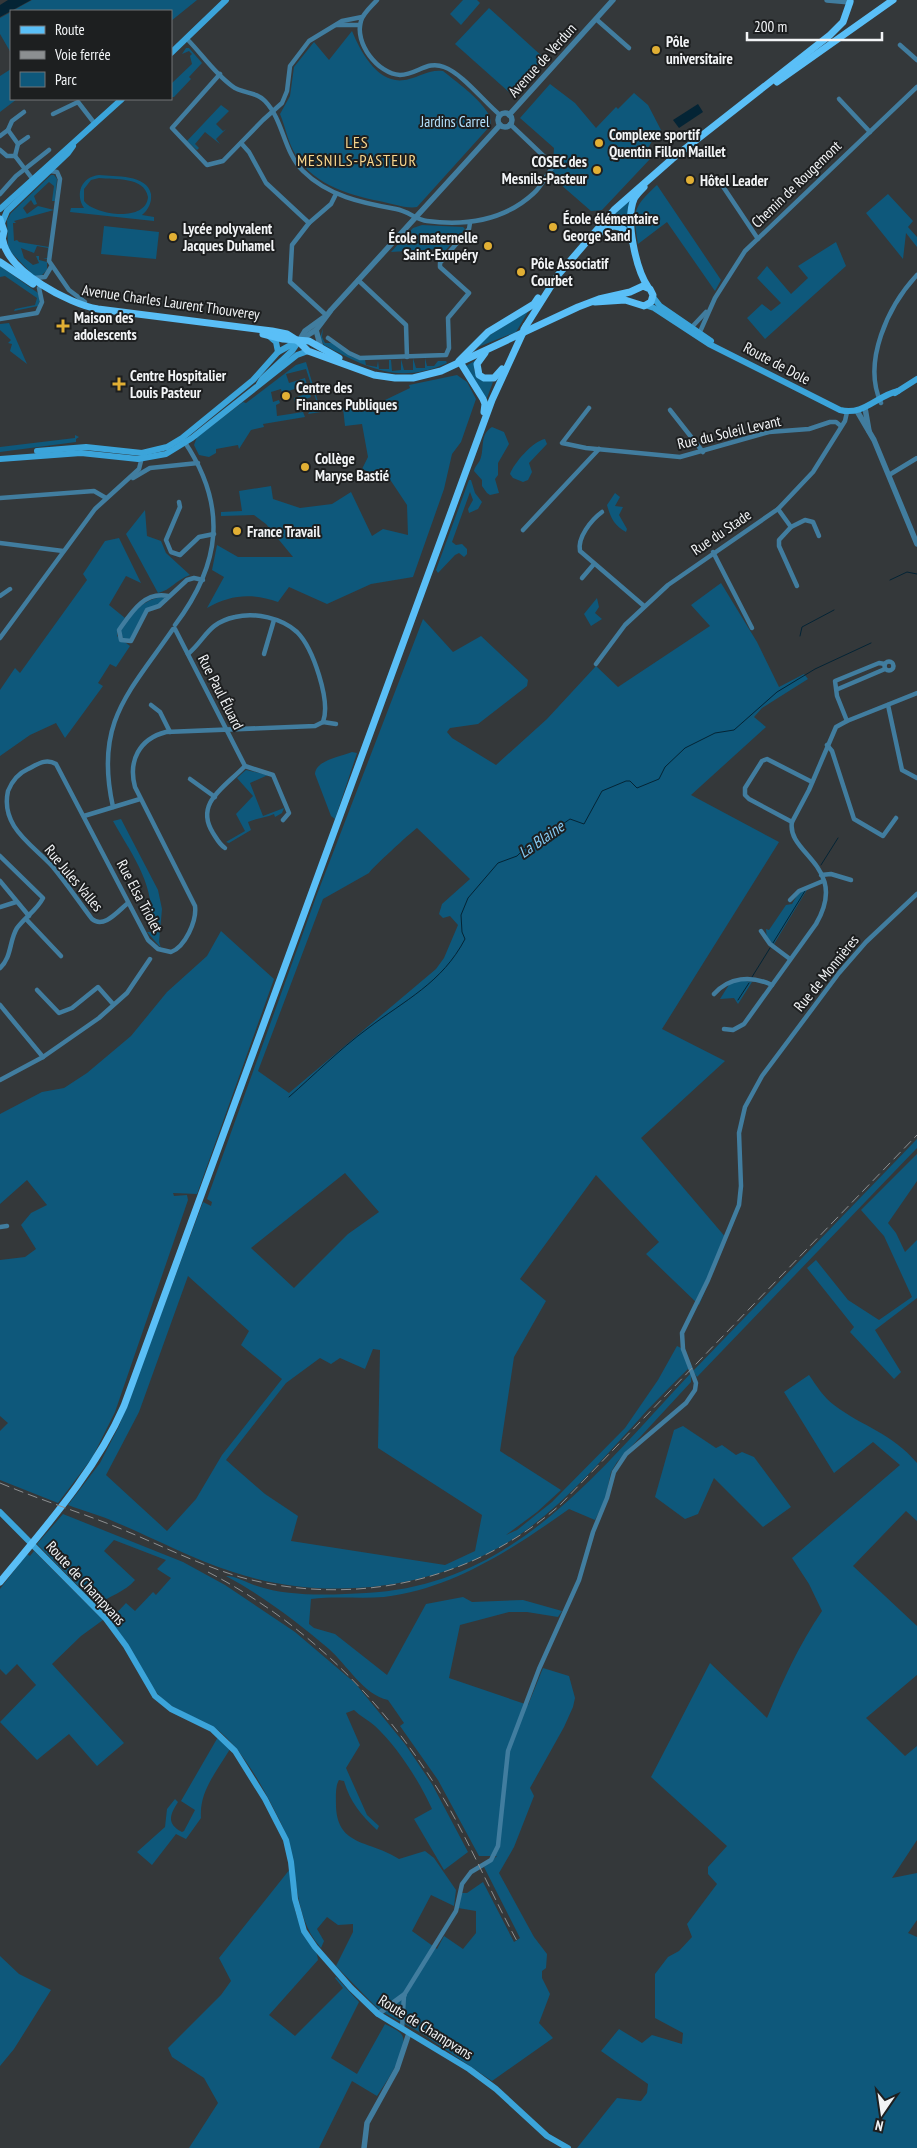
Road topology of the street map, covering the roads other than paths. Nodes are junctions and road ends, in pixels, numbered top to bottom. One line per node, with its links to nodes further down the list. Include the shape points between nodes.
1 (226, 0): 11 (main road)
2 (377, 0): 7 (street)
3 (828, 0): 6 (street)
4 (893, 0): 32 (main road)
5 (611, 1): 8 (street, Avenue de Verdun)
6 (850, 1): 32 (main road, via 843,22 830,35)
7 (362, 17): 9 (street); 10 (street)
8 (596, 19): 13 (street); 23 (street, Avenue de Verdun)
9 (334, 25): 10 (street); 20 (street, via 312,39 292,62 286,96)
10 (360, 25): 24 (street, via 365,48 384,69 400,75 432,65 445,67)
11 (187, 39): 14 (main road); 16 (street)
12 (900, 45): 15 (street)
13 (629, 48)
14 (172, 52)
15 (917, 60)
16 (220, 74): 20 (street, via 236,88 258,95); 33 (street, via 172,128 207,166 223,161)
17 (917, 87): 29 (street, Chemin de Rougemont)
18 (839, 99): 29 (street)
19 (121, 100): 25 (main road)
20 (274, 111): 33 (street); 46 (street, via 288,151 296,163 315,182)
21 (24, 112): 28 (street, via 12,121)
22 (53, 114): 25 (street, via 78,102)
23 (509, 115): 24 (street, via 504,113); 26 (street)
24 (500, 116): 27 (street)
25 (96, 124): 35 (main road)
26 (510, 124): 27 (street); 51 (street, via 554,166 529,197 497,216)
27 (500, 125): 48 (street)
28 (8, 130): 30 (street); 34 (street)
29 (870, 132): 52 (street, Chemin de Rougemont)
30 (0, 136)
31 (28, 137): 34 (street)
32 (700, 138): 40 (main road)
33 (241, 143): 50 (street, via 266,183)
34 (18, 144): 39 (street)
35 (73, 144): 42 (main road); 43 (main road, via 64,149)
36 (0, 150): 38 (street)
37 (49, 150): 41 (street)
38 (2, 156): 39 (street)
39 (15, 156): 41 (street)
40 (672, 159): 53 (main road, via 634,199 630,220); 58 (main road, via 614,210)
41 (25, 169): 43 (street); 45 (street)
42 (48, 172): 43 (main road); 57 (street, via 57,172 60,177 48,261)
43 (34, 181): 47 (main road); 49 (main road)
44 (722, 185): 52 (street)
45 (0, 194)
46 (336, 194): 48 (street); 50 (street, via 331,204)
47 (0, 209)
48 (416, 216): 51 (street, via 426,221); 61 (street)
49 (1, 221): 54 (main road)
50 (310, 223): 71 (street, via 292,245 290,282)
51 (470, 223): 85 (street, via 469,230 440,263 440,267 469,293 448,318 449,351 444,355)
52 (758, 239): 70 (street, Chemin de Rougemont, via 738,259)
53 (634, 243): 56 (main road); 58 (main road, via 626,230 609,227 600,231)
54 (2, 244): 60 (main road, Avenue Charles Laurent Thouverey)
55 (0, 262): 63 (main road, Avenue Charles Laurent Thouverey)
56 (637, 262): 62 (main road); 64 (main road)
57 (51, 267): 60 (street, via 44,278); 69 (street, via 69,290 85,302)
58 (560, 273): 84 (main road); 86 (main road, via 534,304 488,332)
59 (917, 275): 90 (street, via 900,296 884,330 874,370)
60 (33, 278): 69 (main road, Avenue Charles Laurent Thouverey, via 60,297)
61 (358, 280): 71 (street); 85 (street, via 406,325)
62 (648, 287): 64 (main road, via 641,286); 65 (main road)
63 (39, 288): 72 (street, via 42,302 37,313); 75 (main road, Avenue Charles Laurent Thouverey, via 64,303 89,312)
64 (635, 290): 66 (main road); 67 (main road)
65 (653, 297): 68 (main road); 74 (main road, Route de Dole)
66 (635, 301): 67 (main road); 68 (main road)
67 (595, 302): 80 (main road, Avenue Charles Laurent Thouverey)
68 (645, 305): 74 (main road, Route de Dole)
69 (84, 306): 78 (main road, Avenue Charles Laurent Thouverey, via 272,331 287,334)
70 (707, 311): 74 (street, Chemin de Rougemont); 76 (street, Chemin de Rougemont)
71 (326, 315): 73 (street); 78 (street, via 305,331)
72 (0, 318)
73 (316, 330): 78 (street); 79 (street)
74 (689, 330): 76 (main road, Route de Dole)
75 (268, 335): 78 (main road, Avenue Charles Laurent Thouverey); 82 (main road, via 276,342)
76 (698, 336): 95 (main road, Route de Dole)
77 (328, 338): 85 (street, via 356,357)
78 (298, 341): 79 (main road, Avenue Charles Laurent Thouverey, via 309,341); 81 (main road, Avenue Charles Laurent Thouverey); 82 (main road); 83 (main road); 89 (main road)
79 (321, 348): 83 (main road, Avenue Charles Laurent Thouverey)
80 (488, 350): 84 (main road, via 478,361 476,369 487,379 499,374); 86 (main road, Avenue Charles Laurent Thouverey)
81 (308, 351): 87 (main road, Avenue Charles Laurent Thouverey); 89 (main road)
82 (278, 352): 98 (main road, via 253,380)
83 (328, 352): 87 (main road, Avenue Charles Laurent Thouverey)
84 (512, 353): 101 (main road)
85 (408, 356)
86 (458, 363): 87 (main road, Avenue Charles Laurent Thouverey, via 425,376 401,379); 101 (main road, via 485,404)
87 (355, 368)
88 (917, 379): 90 (main road, Route de Dole)
89 (258, 385): 98 (main road)
90 (880, 401): 93 (main road, Route de Dole)
91 (589, 408): 99 (street, Rue du Soleil Levant, via 562,442)
92 (670, 410): 100 (street)
93 (865, 410): 94 (main road, Route de Dole); 97 (street)
94 (858, 413): 95 (main road, Route de Dole); 97 (street)
95 (847, 414): 96 (street, Rue du Stade)
96 (841, 426): 100 (street, Rue du Soleil Levant, via 830,422 809,429 769,432); 112 (street, Rue du Stade, via 813,472)
97 (869, 430): 107 (street)
98 (184, 441): 103 (main road); 105 (street)
99 (599, 449): 100 (street, Rue du Soleil Levant, via 672,457); 115 (street)
100 (703, 452)
101 (472, 454): 186 (main road, via 130,1392 99,1456)
102 (0, 458): 103 (main road, via 74,447)
103 (142, 458): 106 (street); 108 (street, via 139,469)
104 (917, 458): 107 (street)
105 (198, 463): 106 (street); 116 (street, via 212,502)
106 (150, 468): 108 (street)
107 (889, 475): 118 (street)
108 (130, 479): 110 (street)
109 (0, 498): 110 (street, via 94,491)
110 (106, 498): 120 (street)
111 (179, 502): 116 (street, via 180,507 166,540 172,553 180,555 199,537)
112 (778, 509): 114 (street); 121 (street, Rue du Stade)
113 (602, 512): 122 (street, via 588,527 580,546 581,553)
114 (791, 527): 117 (street, via 809,520); 125 (street, via 779,544)
115 (524, 530)
116 (214, 534): 124 (street)
117 (819, 536)
118 (916, 540)
119 (0, 543): 120 (street)
120 (63, 551): 133 (street)
121 (713, 552): 129 (street, Rue du Stade, via 683,572); 132 (street, Rue du Stade)
122 (594, 564): 123 (street); 129 (street)
123 (582, 578)
124 (203, 580): 128 (street, via 187,580); 131 (street)
125 (797, 586)
126 (10, 589): 127 (street)
127 (0, 596)
128 (168, 596): 128 (street, via 151,597 140,602 120,630 121,640 131,641 145,612 159,606)
129 (644, 606): 136 (street, Rue du Stade)
130 (274, 620): 134 (street, via 252,615 227,619 208,630); 135 (street); 142 (street, via 297,633 317,669 323,686)
131 (175, 628): 134 (street, Rue Paul Éluard); 153 (street, via 127,693 113,725 107,762)
132 (752, 628)
133 (0, 638)
134 (188, 654): 144 (street, Rue Paul Éluard)
135 (264, 654)
136 (596, 664)
137 (838, 689): 137 (street, via 834,682 879,663 885,666); 141 (street, via 837,696)
138 (917, 693): 140 (street)
139 (151, 705): 145 (street, via 160,712)
140 (888, 705): 141 (street); 148 (street, via 902,770)
141 (847, 720): 146 (street, via 834,729)
142 (324, 722): 143 (street); 144 (street, via 316,726)
143 (336, 724)
144 (226, 729): 145 (street, Rue Elsa Triolet); 147 (street, Rue Paul Éluard)
145 (170, 732): 152 (street, Rue Elsa Triolet, via 148,740 134,759 133,780)
146 (827, 744): 150 (street); 155 (street, via 854,819 883,836)
147 (245, 766): 151 (street); 156 (street, via 273,775 289,814)
148 (917, 778)
149 (190, 779): 151 (street)
150 (812, 782): 157 (street); 157 (street, via 767,758 745,788 748,800)
151 (214, 797): 158 (street, via 207,807 206,822)
152 (140, 799): 153 (street); 167 (street, Rue Elsa Triolet, via 194,902 196,915 178,948 174,952 165,952 148,940)
153 (113, 807): 154 (street)
154 (84, 816): 167 (street, Rue Elsa Triolet); 167 (street, Rue Jules Valles, via 58,767 50,761 24,771 12,782 7,793 6,811 11,826 53,868 92,919 104,922)
155 (896, 818)
156 (283, 820)
157 (792, 822): 160 (street, via 796,840)
158 (225, 848)
159 (0, 856): 169 (street, via 42,895 39,906)
160 (821, 875): 161 (street, via 831,874); 162 (street)
161 (851, 880)
162 (823, 881): 165 (street, via 799,891); 173 (street, via 826,894 822,914)
163 (0, 882): 166 (street)
164 (917, 894): 187 (street, Rue de Monnières, via 848,962 762,1076 740,1121 741,1186 738,1205 708,1280 682,1333 683,1349 696,1383 695,1390 686,1403 626,1454 614,1472 579,1580 539,1669 508,1751 502,1826 496,1852 464,1880 456,1911)
165 (790, 900)
166 (16, 902): 168 (street); 169 (street)
167 (128, 904)
168 (0, 907)
169 (28, 917): 171 (street); 174 (street, via 17,929 8,959)
170 (761, 931): 173 (street, via 770,944)
171 (61, 956)
172 (150, 959): 178 (street, via 127,993)
173 (790, 959): 175 (street)
174 (0, 968)
175 (772, 985): 177 (street, via 739,979 723,984); 180 (street, via 741,1026)
176 (37, 990): 178 (street, via 59,1013 72,1008 98,987)
177 (714, 994)
178 (114, 1004): 181 (street)
179 (0, 1005): 181 (street)
180 (724, 1029)
181 (43, 1057): 182 (street)
182 (0, 1080)
183 (7, 1226): 184 (street)
184 (0, 1227)
185 (0, 1512): 188 (main road, Route de Champvans, via 106,1619 155,1696 171,1709 212,1729 235,1751 286,1840 295,1899 304,1931 337,1973)
186 (0, 1582)
187 (404, 1995): 188 (street); 189 (street)
188 (378, 2014): 189 (main road, Route de Champvans)
189 (402, 2030): 190 (main road, Route de Champvans)
190 (408, 2033): 191 (street, via 397,2069 367,2123); 192 (main road, Route de Champvans, via 482,2078 547,2136)
191 (364, 2148)
192 (568, 2148)

